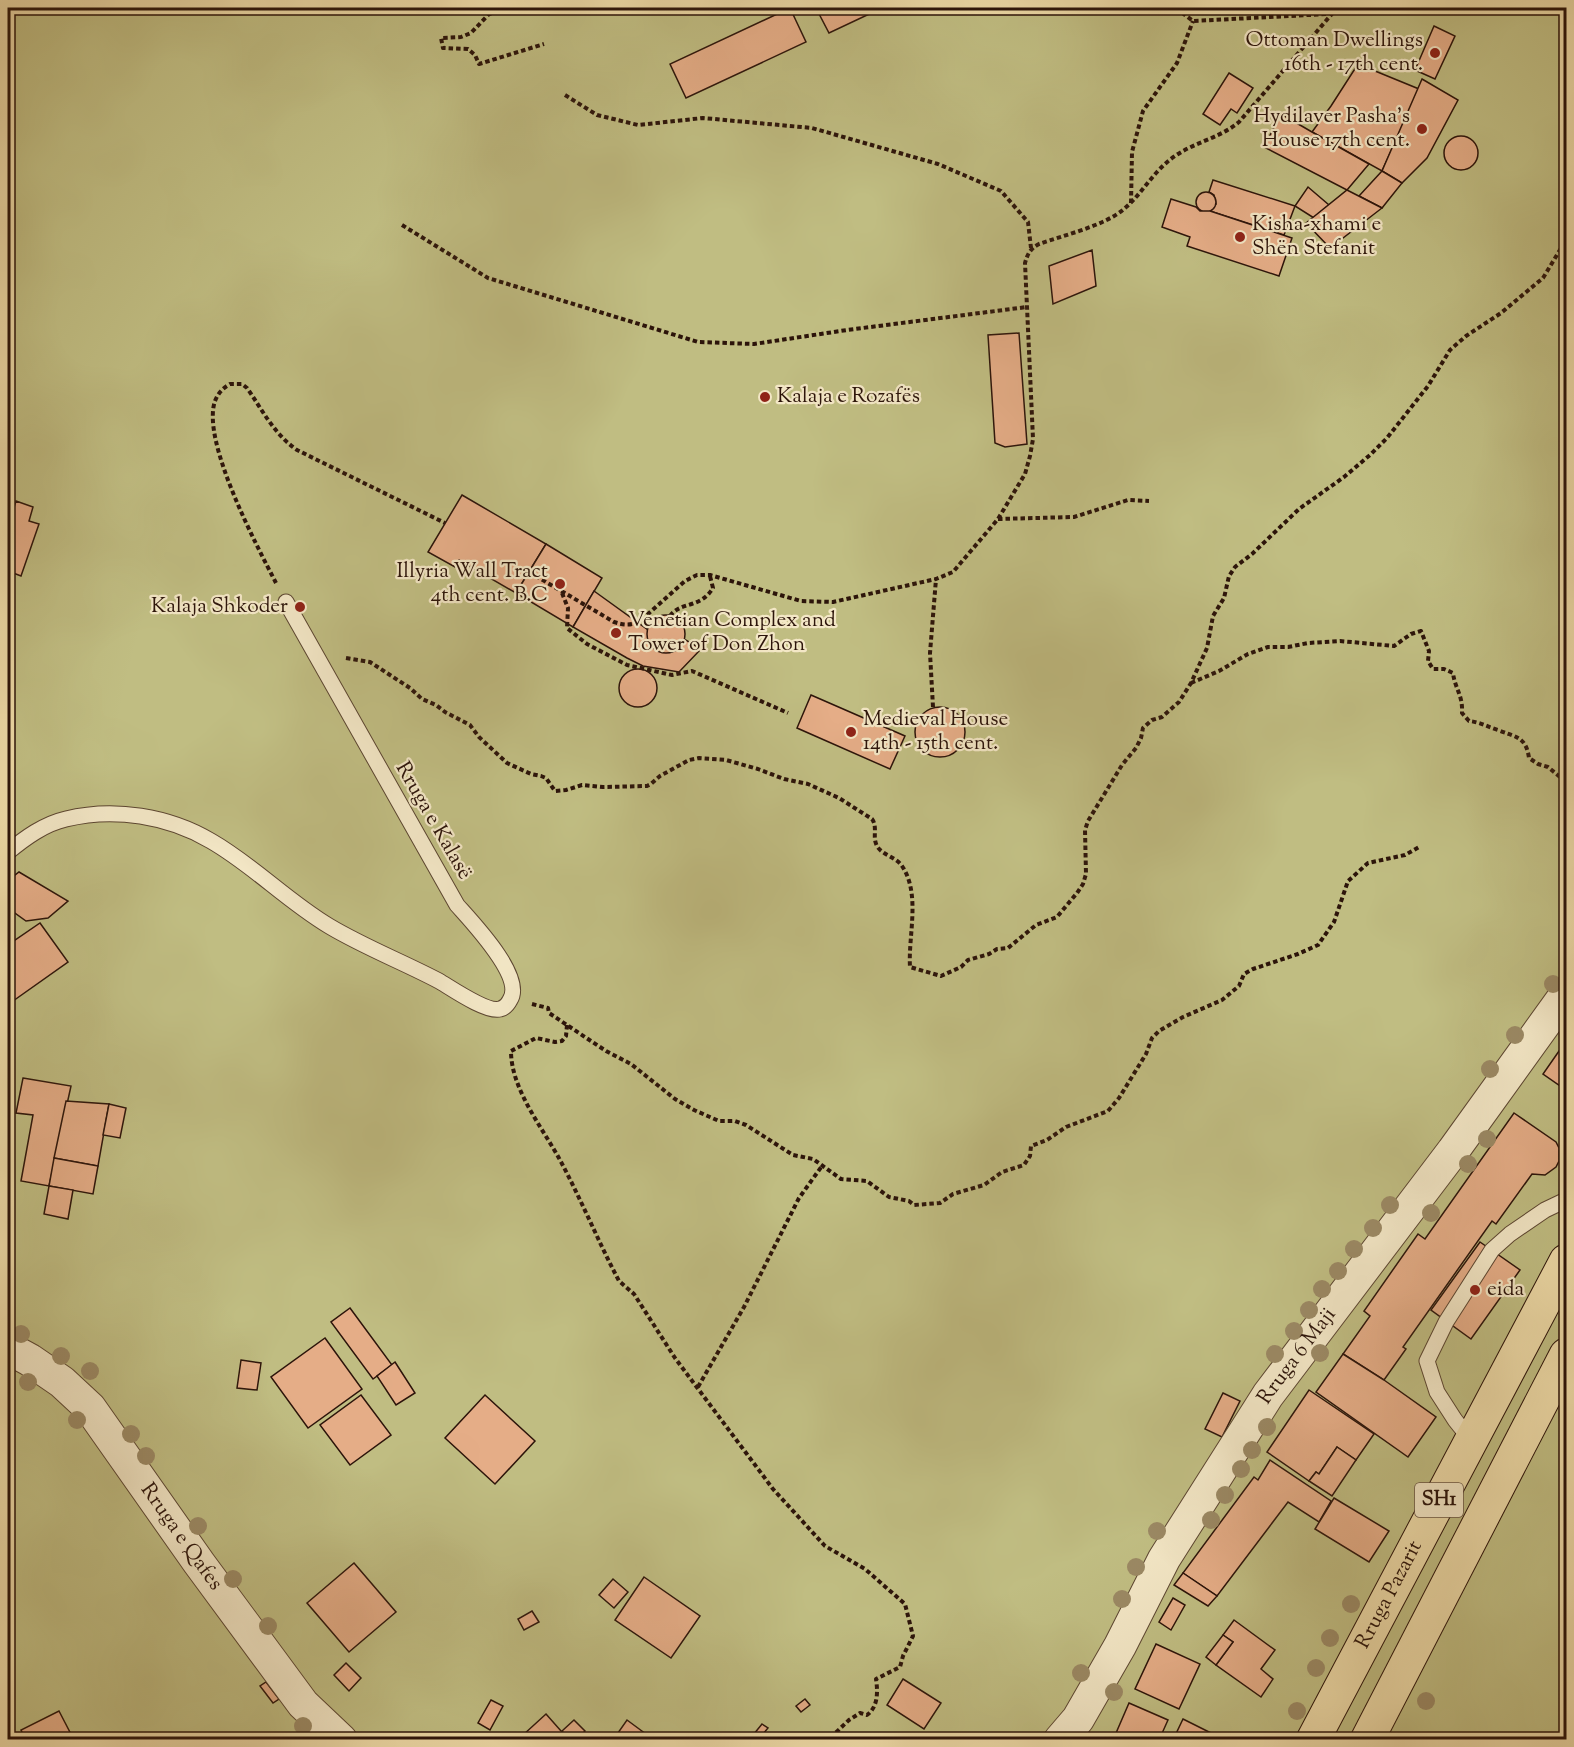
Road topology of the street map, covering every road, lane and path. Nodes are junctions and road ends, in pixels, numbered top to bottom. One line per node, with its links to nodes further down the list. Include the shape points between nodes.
1 (513, 8): 6 (path, via 489,14 471,33 441,38 443,48 468,49 479,64)
2 (1176, 8): 5 (path)
3 (1337, 8): 4 (path)
4 (1329, 14): 5 (path); 8 (path, via 1239,122 1162,165)
5 (1193, 21): 8 (path, via 1177,63 1143,111 1132,152)
6 (544, 44)
7 (565, 95): 11 (path, via 597,115 638,125 703,118 812,129 938,164 1000,191 1028,222)
8 (1131, 203): 11 (path, via 1110,217)
9 (402, 225): 12 (path, via 488,278 698,342 754,344)
10 (1566, 240): 23 (path, via 1543,278 1450,350 1428,386 1370,455 1299,508 1235,567 1213,616 1207,648)
11 (1031, 248): 12 (path, via 1025,263)
12 (1027, 307): 14 (path, via 1032,448 1025,474)
13 (1149, 501): 14 (path, via 1128,500 1074,517)
14 (998, 519): 18 (path, via 953,572)
15 (445, 523): 20 (path, via 297,450 270,425 247,388 230,384 219,394 213,409 220,453 237,505)
16 (529, 572): 19 (path)
17 (710, 575): 18 (path, via 801,601 833,602); 19 (path, via 697,575 685,581 632,625 614,622); 21 (path, via 713,588 707,598)
18 (936, 579): 24 (path, via 930,653)
19 (561, 591): 25 (path, via 568,608 567,628 594,648 627,665 672,675 692,671)
20 (286, 602): 22 (lane, Rruga e Kalasë)
21 (670, 616)
22 (315, 655): 23 (path, via 370,662 422,699 470,724 507,763 541,776 555,791 582,785 646,786 684,762 710,759 742,764 839,798 872,819 876,844 901,864 912,884 910,967 941,976 968,960 1008,948 1036,925 1057,917 1083,884 1085,830 1093,811 1136,748 1143,728 1179,702); 30 (lane, Rruga e Kalasë, via 457,905 492,945 512,985)
23 (1191, 683): 26 (path, via 1268,647 1340,641 1394,646 1421,631 1433,669 1453,673 1462,713 1469,721 1520,738 1529,758)
24 (933, 707)
25 (788, 713)
26 (1566, 782)
27 (1419, 847): 32 (path, via 1405,855 1368,863 1348,881 1334,922 1318,945 1253,969 1222,1000 1159,1031 1112,1107 1031,1146 1024,1165 940,1203 919,1206 889,1197 867,1181 841,1179)
28 (8, 852): 30 (lane, via 42,828 84,816 129,815 182,826 212,841 330,927 486,1008 500,1009)
29 (1566, 994): 41 (street, Rruga 6 Maji, via 1268,1395 1164,1559 1078,1719)
30 (512, 998): 31 (path, via 548,1008 549,1013)
31 (567, 1025): 32 (path, via 631,1064 694,1110 718,1121 746,1125 793,1155 813,1159); 37 (path, via 562,1041 531,1039 511,1051 511,1063 527,1105 560,1160 619,1281 634,1294)
32 (822, 1166): 37 (path, via 799,1198)
33 (1566, 1200): 38 (lane, via 1545,1210 1492,1250 1446,1322 1427,1362 1437,1392)
34 (1566, 1262): 38 (main road, Rruga Pazarit / SH1)
35 (8, 1348): 39 (street, Rruga e Qafes, via 62,1382 90,1408 303,1704)
36 (1566, 1355): 43 (main road, SH1)
37 (698, 1387): 40 (path, via 773,1489 825,1546 865,1569 905,1604 913,1635 900,1667 876,1679 878,1690 872,1712 849,1720)
38 (1471, 1440): 42 (main road, Rruga Pazarit / SH1)
39 (342, 1740)
40 (828, 1740)
41 (1060, 1740)
42 (1313, 1740)
43 (1367, 1740)

